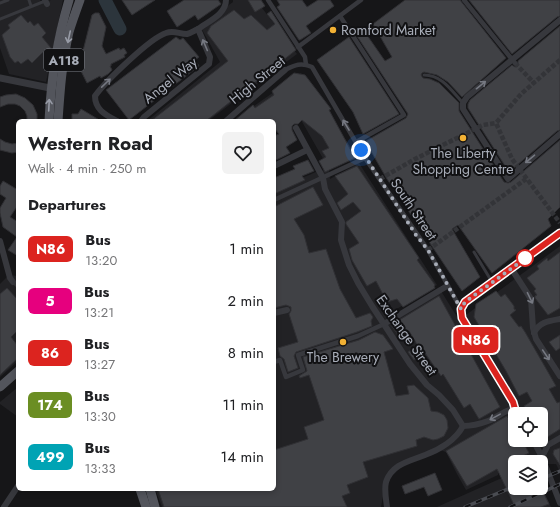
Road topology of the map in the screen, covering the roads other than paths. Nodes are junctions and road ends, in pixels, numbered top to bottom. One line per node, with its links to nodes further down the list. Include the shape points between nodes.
1 (8, 0): 10 (lane)
2 (28, 0): 11 (lane)
3 (70, 0): 22 (main road, A118, via 57,46)
4 (80, 0): 25 (main road, A118, one-way to 25, via 69,32 63,64)
5 (226, 0): 15 (street, via 221,13)
6 (268, 0): 16 (street, South Street)
7 (361, 0): 12 (street)
8 (464, 0): 17 (street)
9 (46, 1): 11 (lane)
10 (0, 3)
11 (31, 6): 13 (lane)
12 (340, 16): 16 (street); 31 (street, via 404,115)
13 (0, 19)
14 (560, 20): 23 (street, one-way to 14)
15 (198, 28): 26 (street, one-way to 15, via 101,112 97,106 95,96 101,88 157,37 174,31 188,34); 27 (street, Angel Way, one-way to 15, via 209,64 210,57)
16 (298, 46): 18 (street, South Street)
17 (516, 63)
18 (306, 64): 19 (street, High Street, via 297,64); 31 (street, South Street, one-way to 18, via 312,67)
19 (285, 70): 28 (street, High Street)
20 (424, 75): 23 (lane, via 438,78)
21 (0, 78): 22 (street)
22 (50, 88): 24 (main road, A118, one-way to 22)
23 (463, 103): 30 (street, one-way to 23, via 508,178 463,109)
24 (49, 119)
25 (58, 119)
26 (113, 119)
27 (142, 119)
28 (228, 119)
29 (296, 128): 32 (street, Exchange Street)
30 (560, 134)
31 (356, 142): 33 (street, South Street)
32 (307, 150): 34 (street); 35 (street, Exchange Street)
33 (366, 158): 35 (street); 43 (street, South Street, via 428,250)
34 (276, 165)
35 (323, 178): 36 (street); 48 (street, Exchange Street, via 325,189 342,222 341,240 349,265)
36 (276, 199)
37 (560, 233): 40 (street)
38 (0, 241): 42 (street, via 10,278)
39 (474, 252): 41 (lane)
40 (511, 268): 41 (street); 49 (street, one-way to 49, via 531,299)
41 (492, 282): 44 (street, via 465,302)
42 (16, 284)
43 (447, 286): 44 (street, South Street); 48 (street)
44 (461, 309): 54 (street, South Street, via 462,318)
45 (287, 310): 46 (street)
46 (276, 313)
47 (560, 319): 49 (street, via 540,325)
48 (384, 324): 50 (street, via 358,336 298,355 303,370 286,377 280,360); 56 (street, Exchange Street, via 418,374 453,410)
49 (534, 333): 52 (street, one-way to 52)
50 (276, 361)
51 (16, 373): 53 (main road)
52 (560, 376)
53 (0, 387)
54 (515, 407)
55 (508, 410): 56 (street, one-way to 56, via 489,420 472,426)
56 (463, 426): 67 (street, via 459,434 447,443 392,471 386,481)
57 (560, 438): 58 (street, via 548,445)
58 (543, 455)
59 (548, 472): 63 (street)
60 (16, 489): 64 (street)
61 (141, 491): 65 (main road)
62 (151, 491): 66 (main road)
63 (560, 503)
64 (4, 507)
65 (146, 507)
66 (155, 507)
67 (387, 507)

